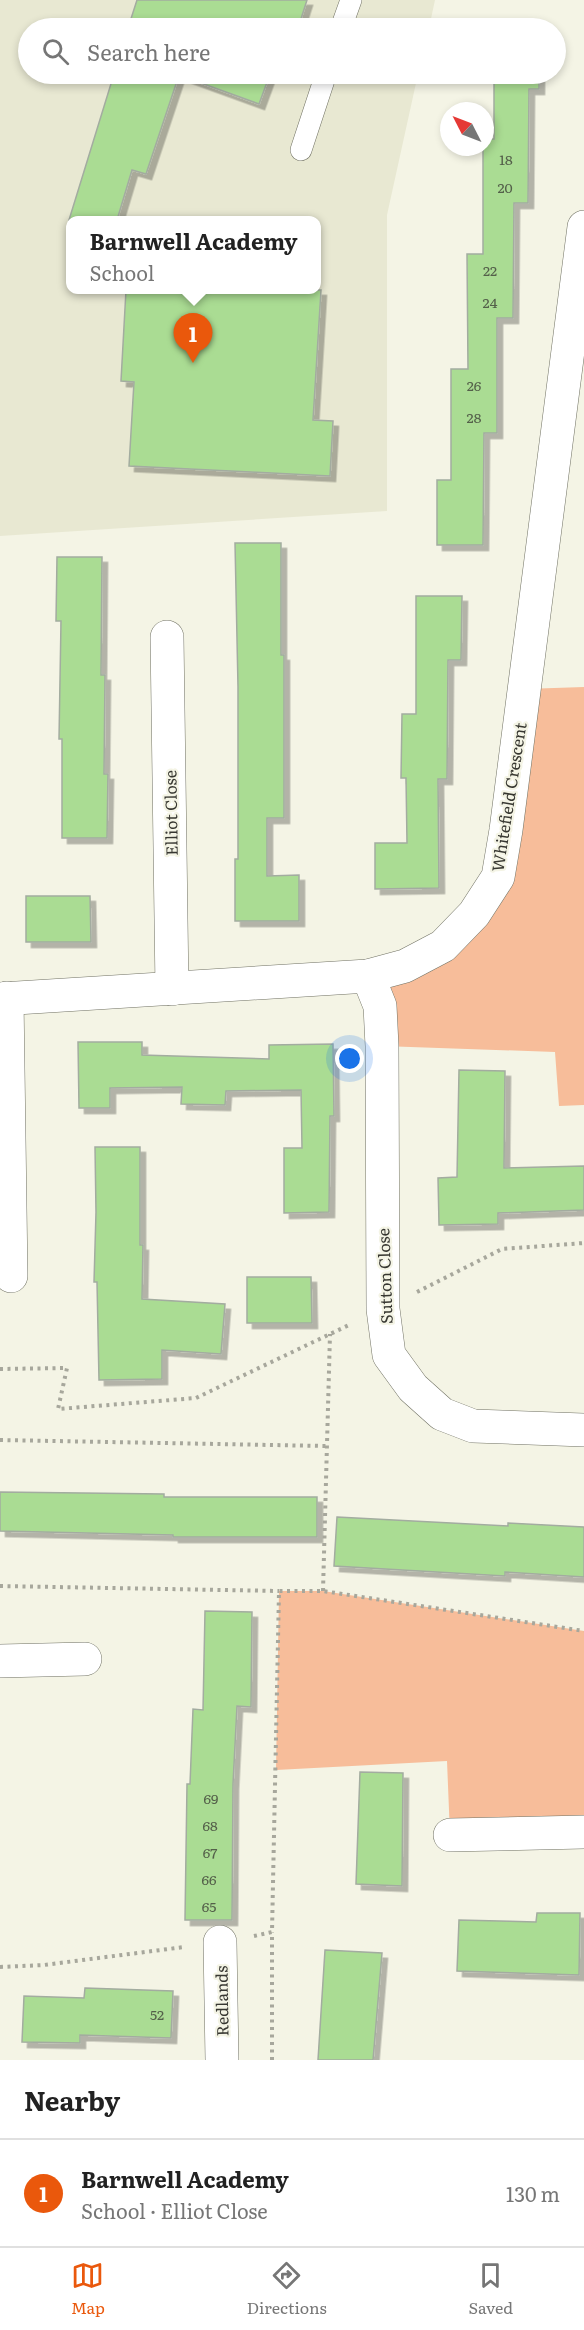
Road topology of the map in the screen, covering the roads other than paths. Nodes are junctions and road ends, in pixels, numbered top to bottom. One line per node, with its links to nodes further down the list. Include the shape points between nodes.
1 (351, 0): 2 (lane)
2 (345, 18)
3 (323, 84): 4 (lane)
4 (301, 150)
5 (584, 227): 7 (street, Whitefield Crescent, via 498,877 474,914 443,946 405,966)
6 (167, 637): 8 (street, Elliot Close)
7 (368, 976): 8 (street, Whitefield Crescent); 11 (street, Sutton Close, via 380,1006 383,1309 389,1354 413,1388 442,1414 473,1426)
8 (172, 988): 9 (street, Whitefield Crescent)
9 (3, 998): 10 (street, Whitefield Crescent)
10 (11, 1276)
11 (584, 1430)
12 (85, 1659): 13 (street)
13 (0, 1661)
14 (584, 1832): 15 (street)
15 (450, 1835)
16 (220, 1942): 17 (street, Redlands)
17 (222, 2060)

